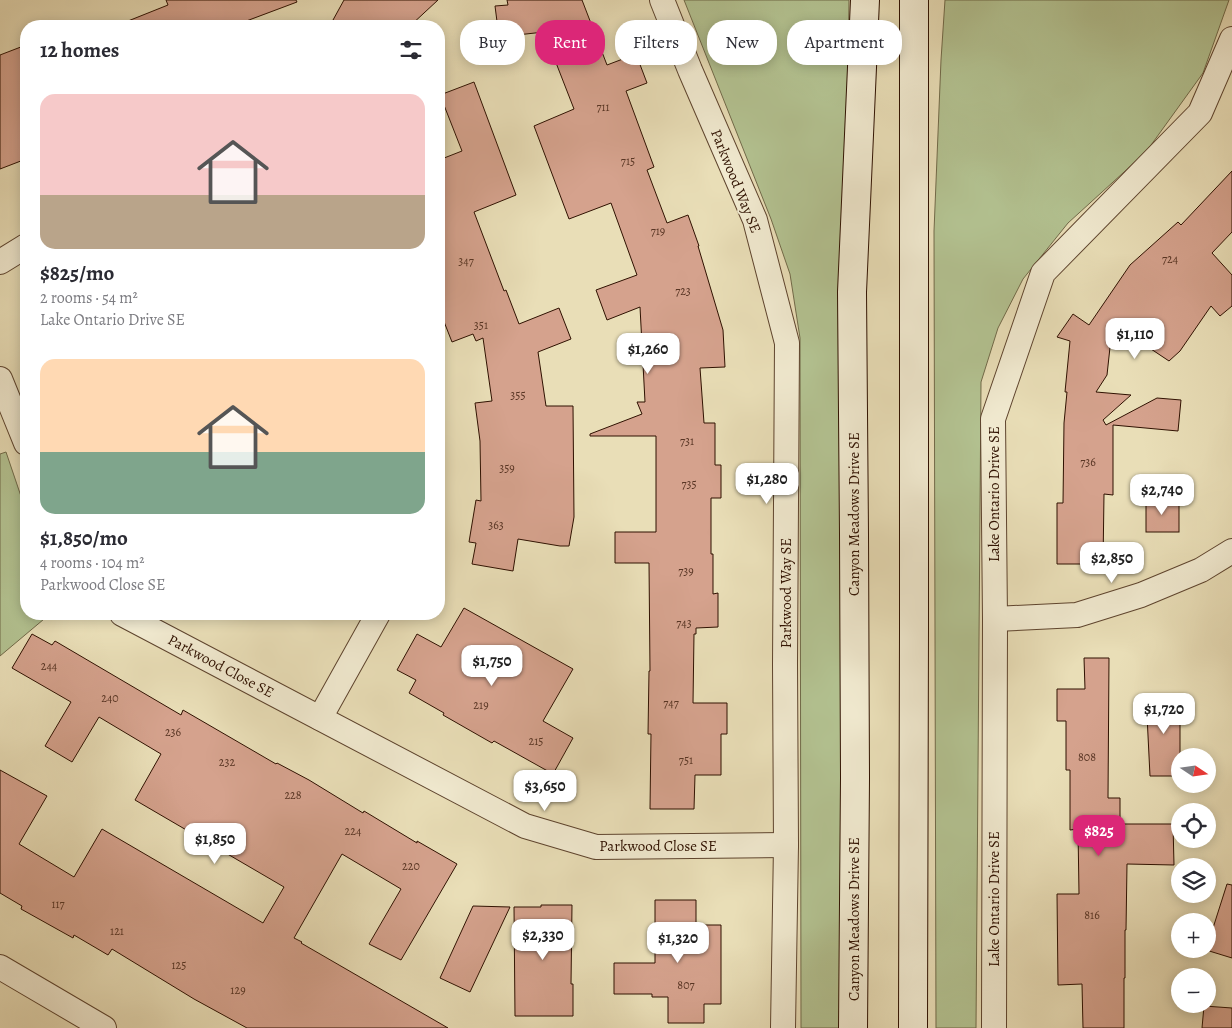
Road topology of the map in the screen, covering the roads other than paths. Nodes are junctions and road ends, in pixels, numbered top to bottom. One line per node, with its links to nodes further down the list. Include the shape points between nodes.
1 (662, 0): 14 (street, Parkwood Way SE, via 755,220 787,343)
2 (864, 0): 18 (main road, Canyon Meadows Drive SE, via 852,292)
3 (914, 0): 19 (main road)
4 (1232, 39): 10 (street, Lake Ontario Drive SE, via 1200,113 1043,273 993,419)
5 (20, 250): 6 (street)
6 (0, 262)
7 (0, 380): 8 (street)
8 (20, 428)
9 (1232, 551): 10 (street, via 1201,570 1141,595 1077,616)
10 (995, 619): 20 (street, Lake Ontario Drive SE)
11 (133, 620): 13 (street, Parkwood Close SE)
12 (375, 620): 13 (street)
13 (320, 718): 14 (street, Parkwood Close SE, via 525,826 596,847)
14 (786, 845): 17 (street, Parkwood Way SE)
15 (0, 967): 16 (street)
16 (104, 1028)
17 (783, 1028)
18 (853, 1028)
19 (913, 1028)
20 (994, 1028)

